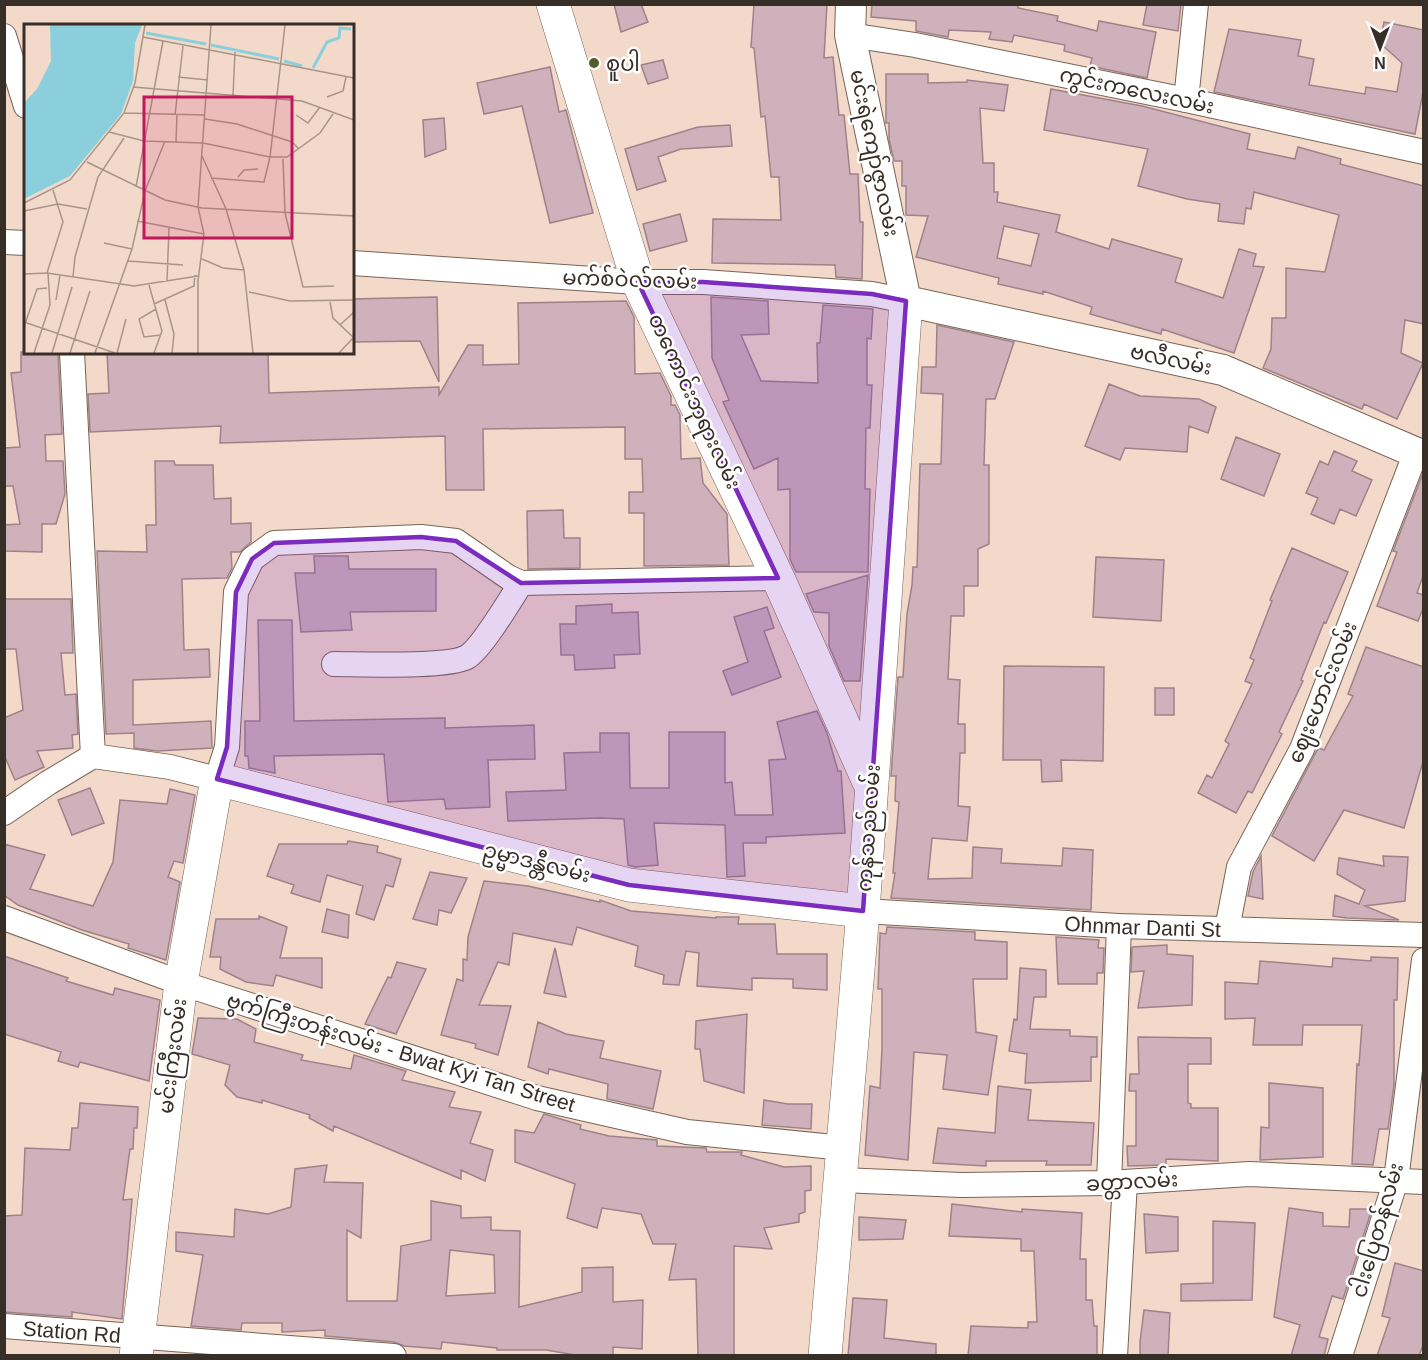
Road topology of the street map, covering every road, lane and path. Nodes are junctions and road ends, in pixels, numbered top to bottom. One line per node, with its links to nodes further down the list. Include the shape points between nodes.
1 (553, 4): 12 (main road, တကောင်းဘုရားလမ်း)
2 (851, 4): 5 (street, မင်းရဲကျော်ဇွာလမ်း)
3 (1196, 4): 7 (street)
4 (4, 36): 6 (street)
5 (850, 36): 7 (street, ကွင်းကလေးလမ်း, via 915,45); 13 (street, မင်းရဲကျော်ဇွာလမ်း)
6 (24, 100)
7 (1186, 100): 8 (street, ကွင်းကလေးလမ်း)
8 (1424, 152)
9 (4, 242): 10 (street)
10 (24, 243)
11 (354, 263): 12 (street, မက်စ်ဝဲလ်လမ်း)
12 (638, 282): 13 (street, မက်စ်ဝဲလ်လမ်း, via 714,282 872,294); 16 (main road, တကောင်းဘုရားလမ်း)
13 (906, 301): 15 (street, ဗလီလမ်း, via 1223,370); 21 (main road, ကုန်သည်လမ်း)
14 (72, 354): 19 (street)
15 (1421, 445): 26 (street, ဈေးဟောင်းလမ်း, via 1302,749 1239,867)
16 (778, 578): 17 (street); 21 (main road, တကောင်းဘုရားလမ်း)
17 (521, 583): 18 (street, via 467,657 445,663); 20 (street, via 456,541 421,537 274,543 252,560 236,592 227,747)
18 (334, 664)
19 (93, 756): 20 (street, via 170,767); 22 (street)
20 (217, 779): 23 (main road, ဥမ္မာဒန္တီလမ်း, via 629,885); 29 (main road, မင်းကြီးလမ်း)
21 (870, 786): 23 (main road, ကုန်သည်လမ်း)
22 (4, 813)
23 (863, 911): 25 (street, Ohnmar Danti St); 30 (main road, ကုန်သည်လမ်း)
24 (4, 918): 29 (street, ဗွက်ကြီးတန်းလမ်း - Bwat Kyi Tan Street)
25 (1119, 926): 26 (street, Ohnmar Danti St); 32 (street)
26 (1227, 929): 27 (street, Ohnmar Danti St)
27 (1424, 935)
28 (1424, 960): 31 (street, ငါးပြေတန်လမ်း)
29 (181, 983): 30 (street, ဗွက်ကြီးတန်းလမ်း - Bwat Kyi Tan Street, via 537,1098); 35 (main road, မင်းကြီးလမ်း)
30 (842, 1164): 32 (street, ခတ္တာလမ်း, via 961,1185); 37 (main road, ကုန်သည်လမ်း)
31 (1396, 1180): 32 (street, ခတ္တာလမ်း, via 1249,1174); 33 (street, ခတ္တာလမ်း); 39 (street, ငါးပြေတန်လမ်း)
32 (1117, 1182): 38 (street)
33 (1424, 1182)
34 (4, 1326): 35 (street, Station Rd)
35 (138, 1345): 36 (street, Station Rd)
36 (394, 1356)
37 (825, 1356)
38 (1115, 1356)
39 (1340, 1356)

